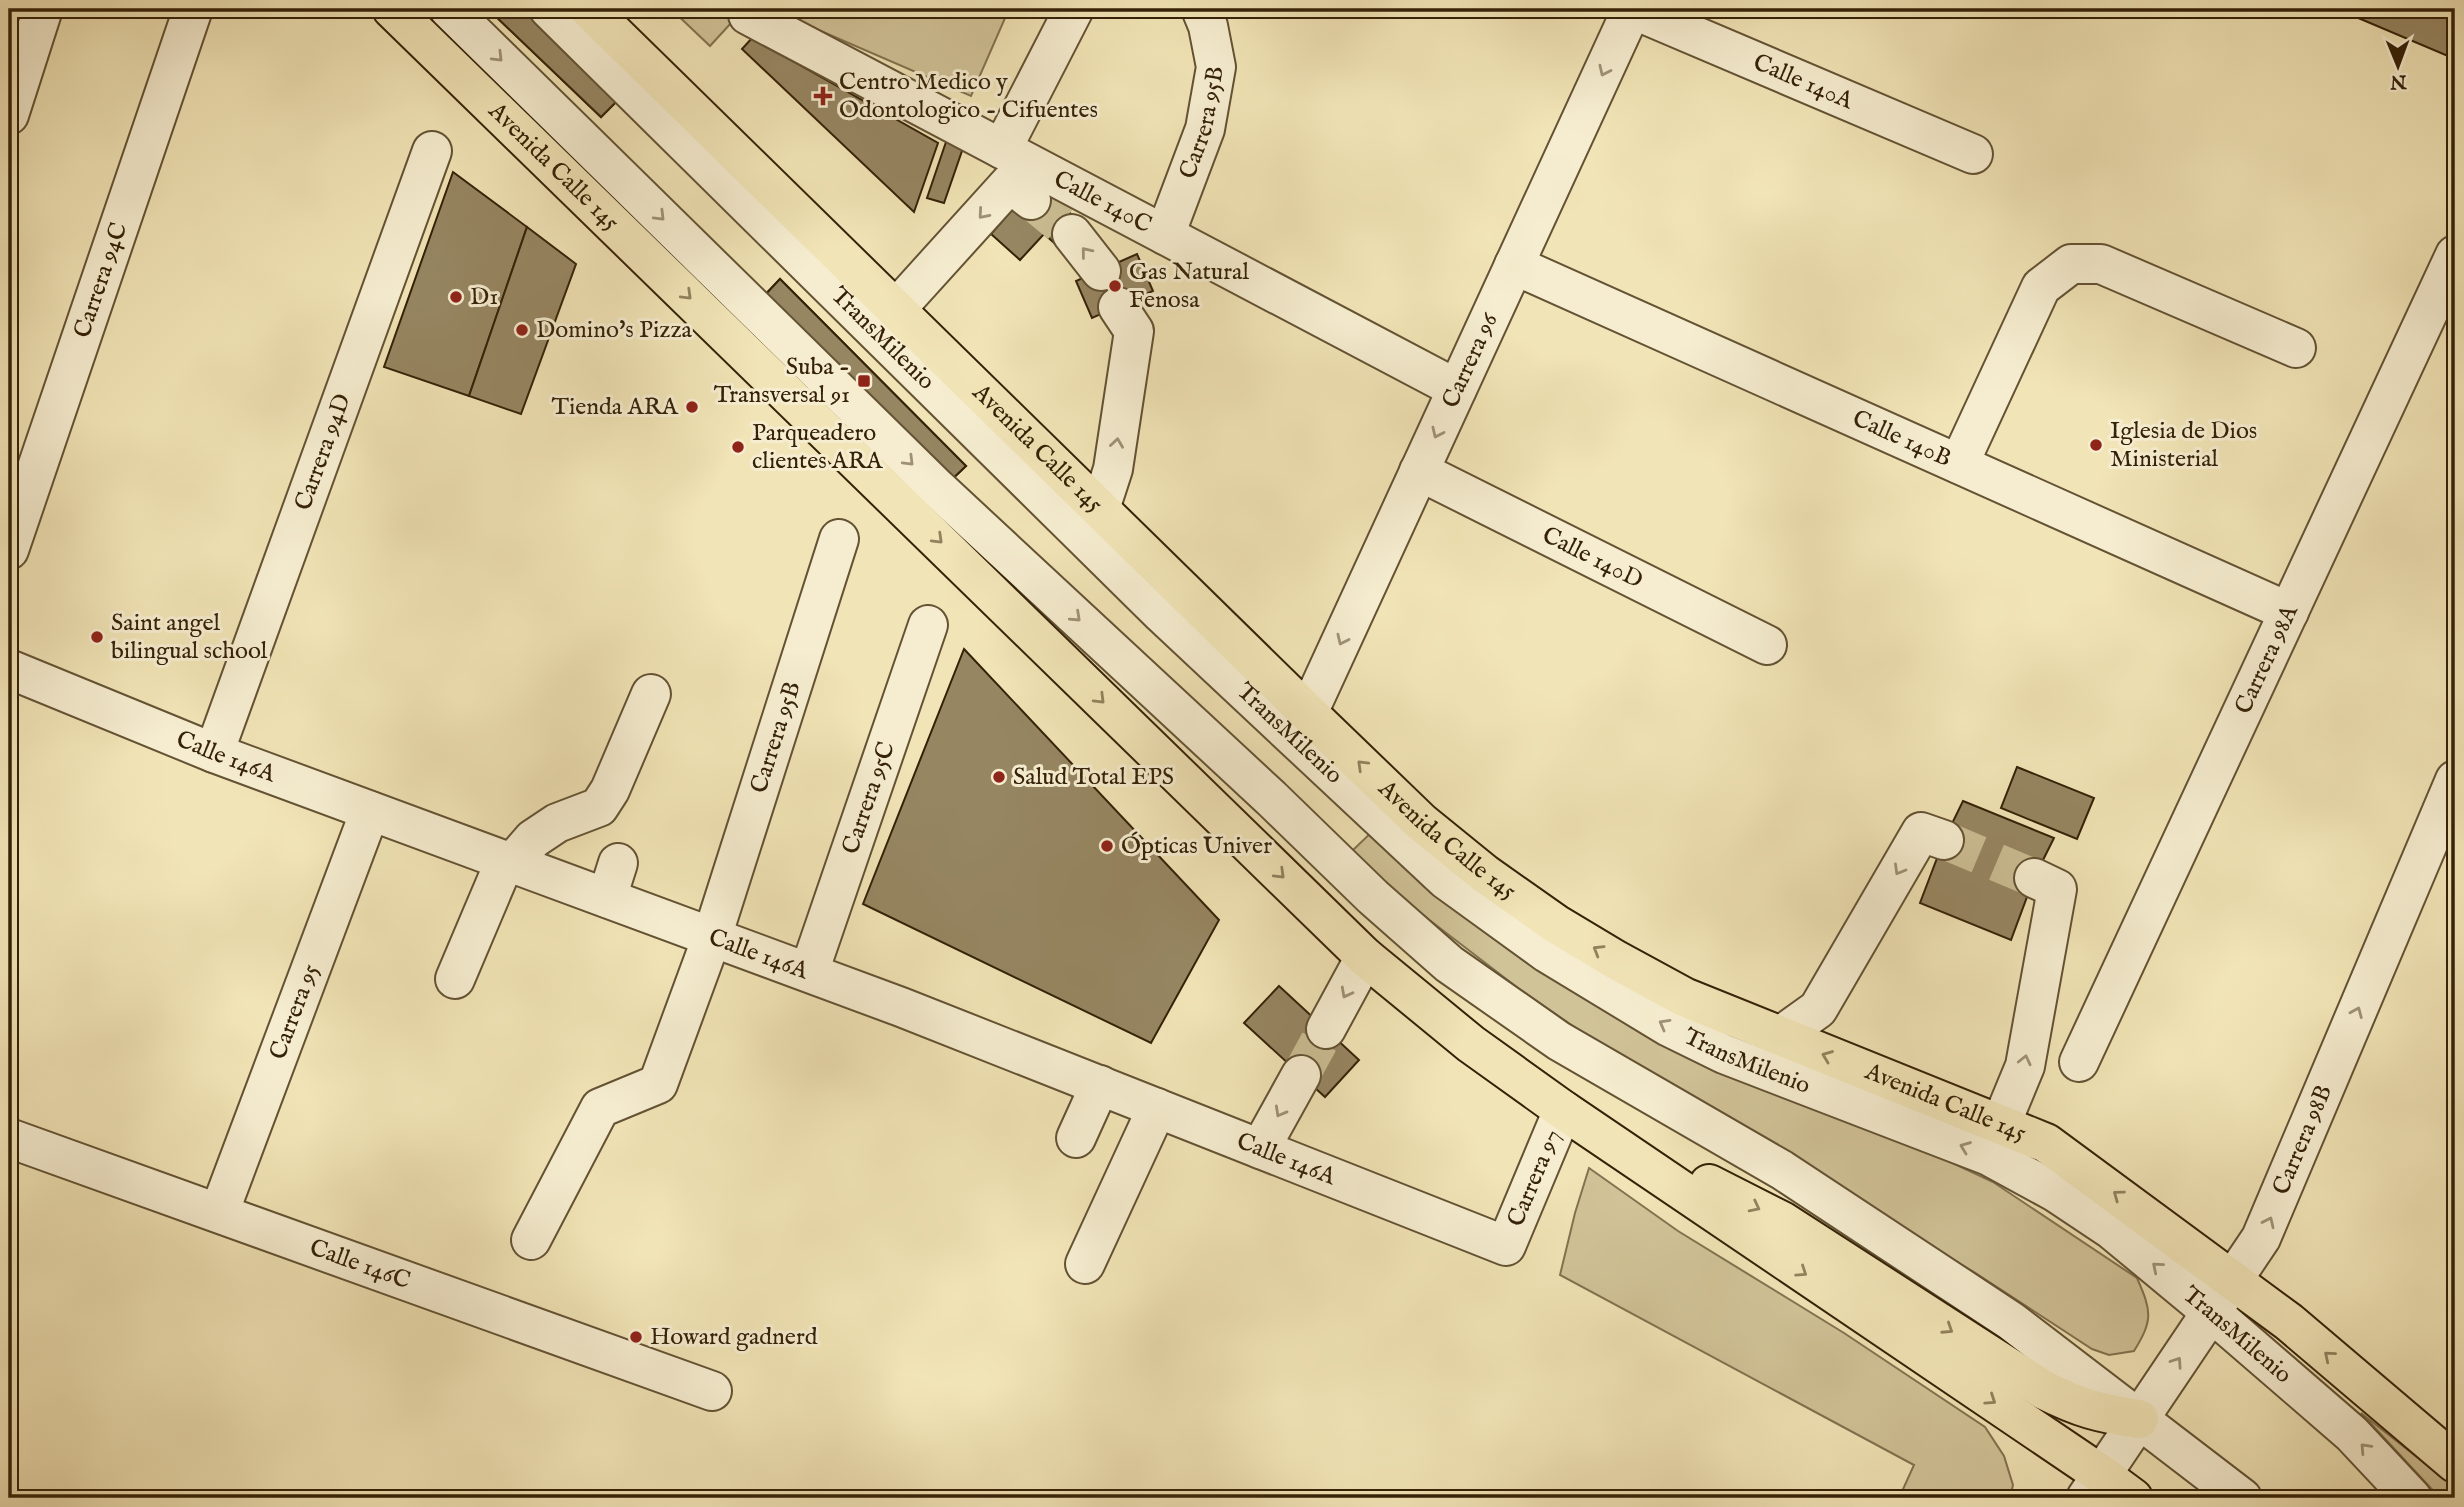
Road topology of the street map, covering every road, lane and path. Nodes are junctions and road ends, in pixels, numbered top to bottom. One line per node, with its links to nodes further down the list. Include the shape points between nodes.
1 (43, 9): 11 (street)
2 (193, 9): 29 (street, Carrera 94C)
3 (392, 9): 43 (main road, Avenida Calle 145, one-way to 43)
4 (449, 9): 64 (street, one-way to 64, via 937,488 1450,964 1559,1041 1793,1177 2011,1321)
5 (549, 9): 62 (street, TransMilenio, one-way to 5, via 2112,1230 2056,1192 1989,1156 1724,1054 1669,1027 1547,953 1445,879 1162,614)
6 (589, 9): 22 (main road, Avenida Calle 145)
7 (1074, 9): 12 (street)
8 (1201, 9): 17 (street, Carrera 95B, via 1216,67 1205,129)
9 (1632, 9): 14 (street, Calle 140A); 19 (street, Carrera 96, one-way to 19)
10 (748, 15): 12 (street, Calle 140C)
11 (9, 115)
12 (1002, 149): 17 (street, Calle 140C)
13 (432, 151): 36 (street, Carrera 94D)
14 (1973, 154)
15 (1031, 200): 22 (street, one-way to 22, via 1010,183)
16 (1072, 234): 20 (street, one-way to 16)
17 (1165, 235): 24 (street, Calle 140C)
18 (2455, 255): 30 (street, Carrera 98A)
19 (1514, 265): 24 (street, Carrera 96); 25 (street, Calle 140B)
20 (1101, 271)
21 (1118, 307): 27 (street, one-way to 21, via 1113,469 1134,331)
22 (896, 309): 27 (main road, Avenida Calle 145)
23 (2296, 348): 25 (street, via 2101,264 2071,264 2041,287)
24 (1457, 389): 26 (street, Carrera 96, one-way to 26)
25 (1959, 464): 30 (street, Calle 140B)
26 (1419, 471): 32 (street, Calle 140D); 35 (street, Carrera 96, one-way to 35)
27 (1100, 509): 35 (main road, Avenida Calle 145)
28 (839, 539): 42 (street, Carrera 95B)
29 (9, 550)
30 (2289, 611): 48 (street, Carrera 98A)
31 (928, 625): 44 (street, Carrera 95C)
32 (1767, 645)
33 (9, 668): 36 (street, Calle 146A)
34 (651, 694): 40 (street, via 599,807 557,823 533,839 513,862)
35 (1308, 713): 47 (main road, Avenida Calle 145, one-way to 35, via 1684,997 1556,924 1422,822)
36 (214, 753): 38 (street, Calle 146A)
37 (2455, 780): 61 (street, Carrera 98B, one-way to 37, via 2272,1216)
38 (370, 811): 40 (street, Calle 146A); 57 (street, Carrera 95)
39 (1944, 840): 47 (street, one-way to 47, via 1921,832 1818,1009)
40 (505, 861): 42 (street, Calle 146A, via 613,881); 45 (street)
41 (2034, 878): 53 (street, one-way to 41, via 2025,1066 2057,888)
42 (712, 937): 44 (street, Calle 146A); 58 (street, Carrera 95B, via 658,1084 600,1108)
43 (1366, 957): 46 (street, one-way to 46); 52 (main road, Avenida Calle 145, via 1471,1044)
44 (809, 972): 50 (street, Calle 146A)
45 (455, 979)
46 (1326, 1029)
47 (1779, 1037): 53 (main road, Avenida Calle 145, one-way to 47)
48 (2079, 1062)
49 (1301, 1075): 56 (street, one-way to 56)
50 (1100, 1086): 51 (street, Calle 146A); 55 (street)
51 (1157, 1108): 56 (street, Calle 146A); 60 (street)
52 (1563, 1110): 59 (street, Carrera 97); 64 (main road, one-way to 64, via 1782,1221 2044,1390 2100,1413); 66 (main road, Avenida Calle 145, one-way to 66)
53 (2001, 1124): 61 (main road, Avenida Calle 145, one-way to 53, via 2055,1149)
54 (9, 1138): 57 (street, Calle 146C)
55 (1076, 1138)
56 (1260, 1149): 59 (street, Calle 146A)
57 (219, 1213): 63 (street, Calle 146C)
58 (531, 1240)
59 (1506, 1246)
60 (1085, 1264)
61 (2233, 1279): 62 (street, Carrera 98B); 65 (main road, Avenida Calle 145, one-way to 61)
62 (2211, 1312): 64 (street, Carrera 98B, one-way to 62); 69 (street, TransMilenio, one-way to 62, via 2351,1433)
63 (712, 1391)
64 (2139, 1419): 66 (street, Carrera 98B); 68 (street)
65 (2455, 1464)
66 (2094, 1486): 67 (main road, Avenida Calle 145)
67 (2133, 1498)
68 (2242, 1498)
69 (2412, 1498)

